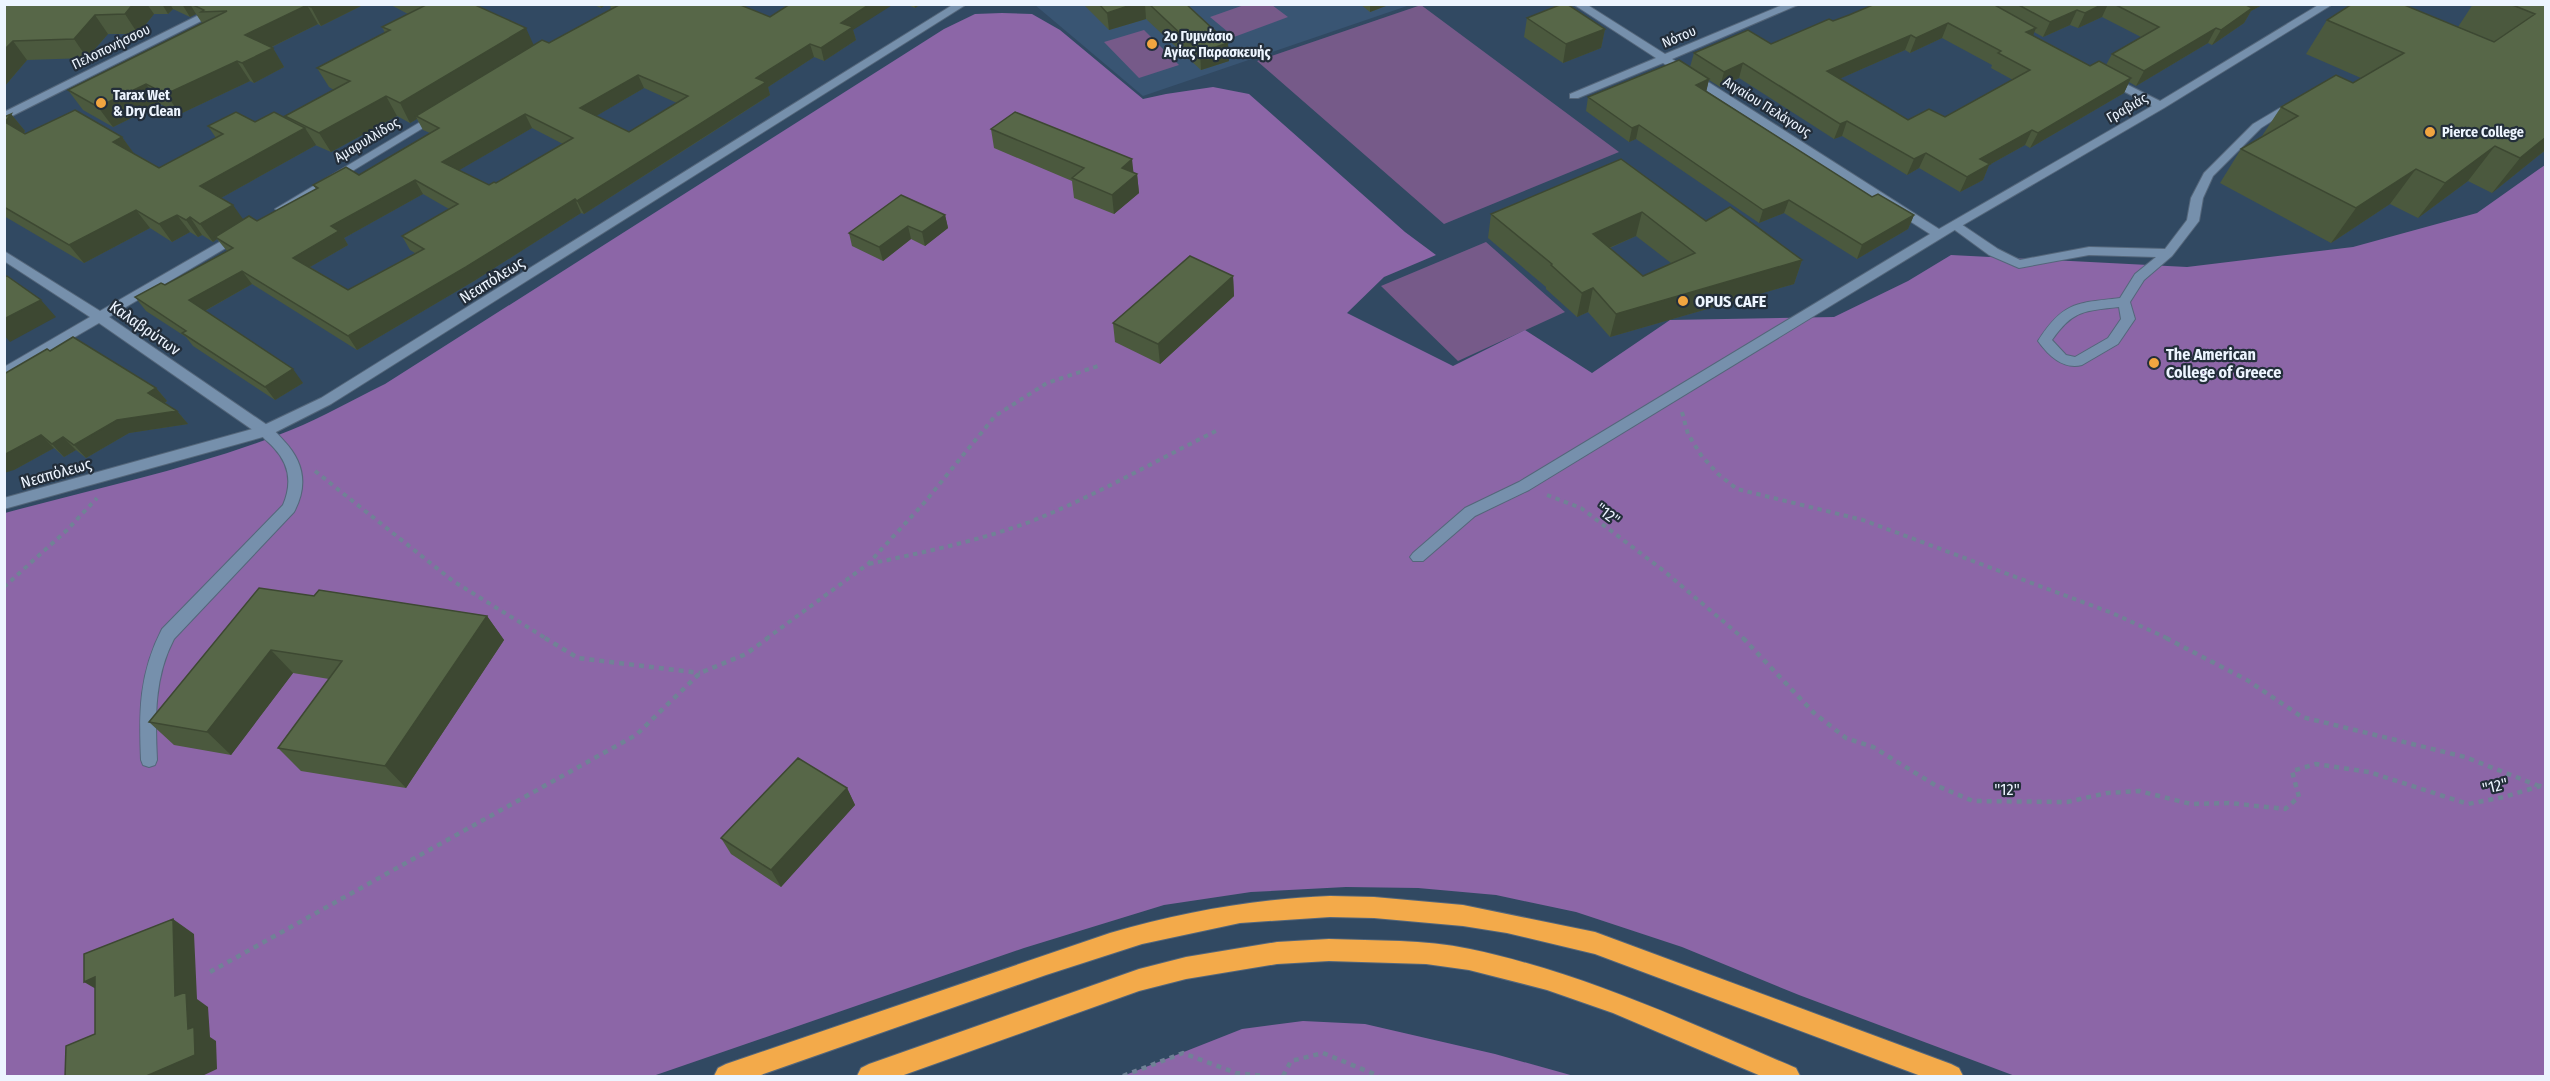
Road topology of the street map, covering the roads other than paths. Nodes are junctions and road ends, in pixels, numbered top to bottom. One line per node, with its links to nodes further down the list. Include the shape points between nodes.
1 (230, 4): 12 (street, Πελοπονήσσου)
2 (962, 4): 22 (street, Νεαπόλεως, via 393,361)
3 (1578, 4): 6 (street, Αιγαίου Πελάγους)
4 (1795, 4): 6 (street, Νότου)
5 (2328, 4): 9 (street, Γραβιάς)
6 (1664, 59): 8 (street, Νότου); 16 (street, Αιγαίου Πελάγους)
7 (2100, 74): 9 (street)
8 (1574, 96)
9 (2160, 106): 14 (street, Γραβιάς)
10 (2285, 108): 17 (street, via 2256,126 2208,175 2197,198 2193,221)
11 (447, 109): 13 (street, Αμαρυλλίδος)
12 (4, 117)
13 (274, 213)
14 (1954, 225): 16 (street, Γραβιάς); 17 (street, via 2019,264 2089,251)
15 (243, 232): 20 (street)
16 (1939, 234): 24 (street, Γραβιάς, via 1524,486 1470,512)
17 (2168, 253): 19 (street, via 2139,277)
18 (4, 255): 20 (street, Καλαβρύτων)
19 (2124, 302): 19 (street, via 2082,307 2060,319 2045,341 2061,358 2077,362 2113,341 2128,319)
20 (101, 318): 21 (street); 22 (street, Καλαβρύτων)
21 (4, 373)
22 (265, 431): 23 (street, Νεαπόλεως); 25 (street, Καλαβρύτων, via 288,452 297,477 294,498 289,508 168,634 157,651 147,698)
23 (4, 504)
24 (1418, 556)
25 (149, 760)
26 (726, 1077): 29 (highway, via 1133,935 1242,913 1361,907 1488,918 1595,943)
27 (869, 1077): 28 (highway, via 1139,980 1277,953 1329,950 1426,953 1469,959 1547,979 1615,1003)
28 (1788, 1077)
29 (1952, 1077)

